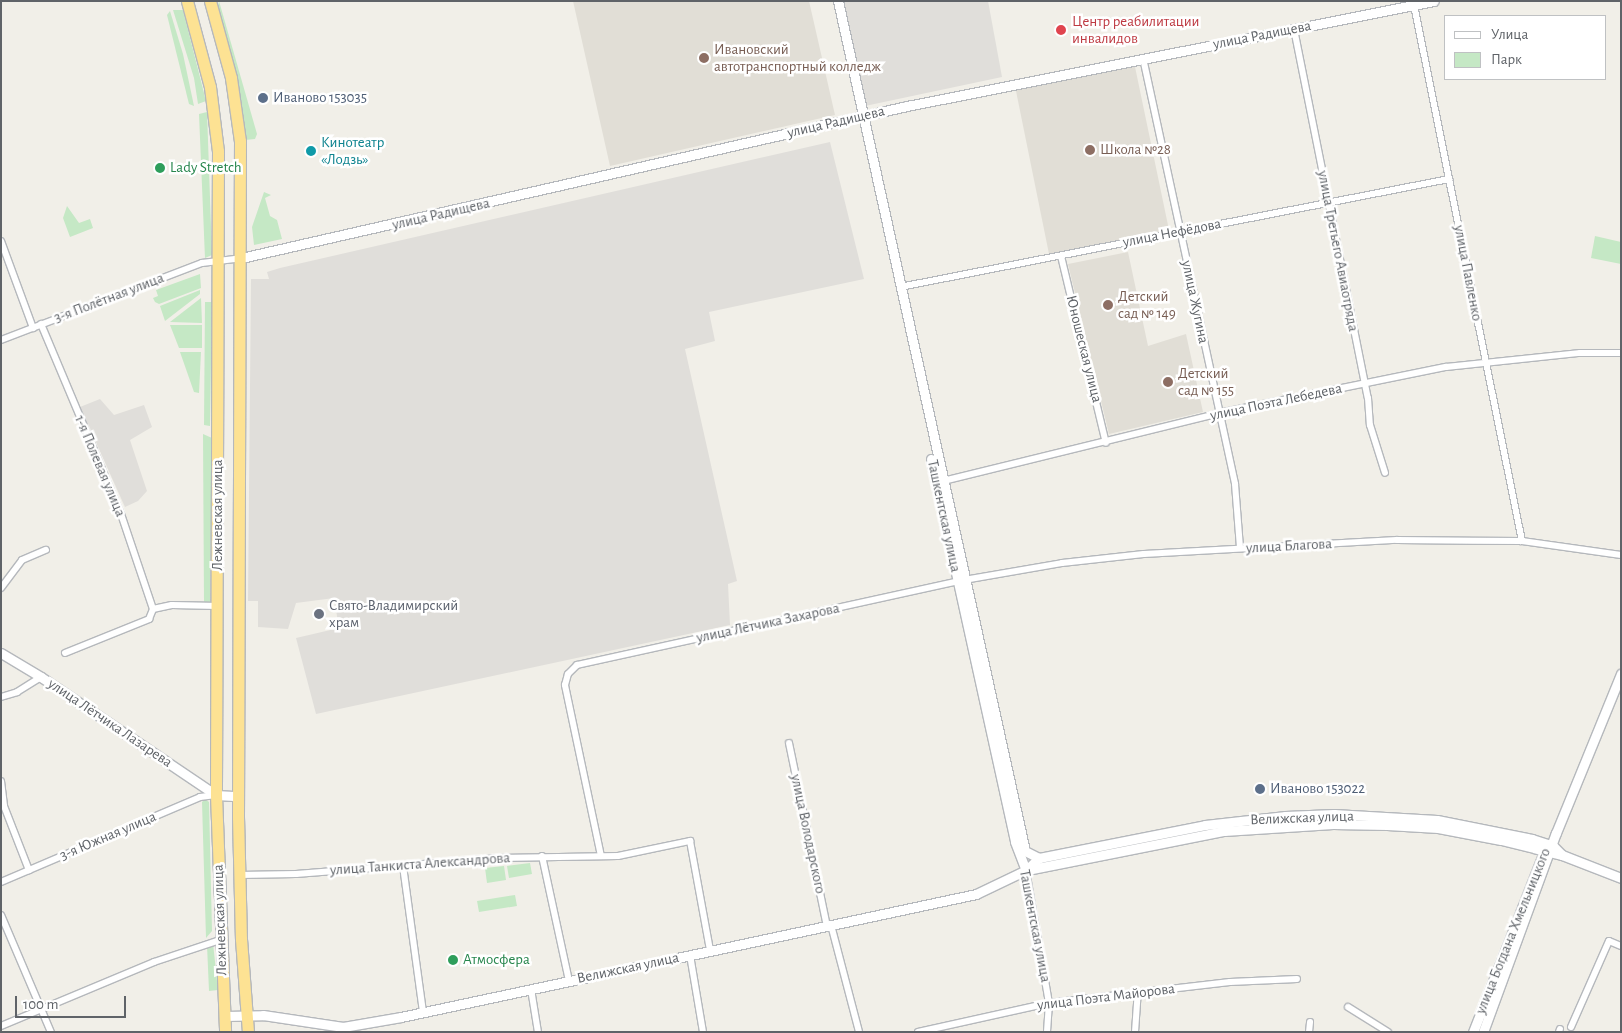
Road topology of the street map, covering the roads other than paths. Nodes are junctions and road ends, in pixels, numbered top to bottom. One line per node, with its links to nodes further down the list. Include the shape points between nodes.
1 (188, 1): 15 (highway, Лежневская улица, via 204,57 216,128)
2 (210, 1): 16 (highway, Лежневская улица, via 231,78 238,126)
3 (832, 1): 9 (main road, Ташкентская улица)
4 (838, 1): 9 (main road, Ташкентская улица)
5 (1434, 1): 6 (main road, улица Радищева)
6 (1414, 5): 7 (main road, улица Радищева); 10 (street, улица Павленко)
7 (1294, 28): 8 (main road, улица Радищева); 11 (street, улица Третьего Авиаотряда)
8 (1143, 58): 9 (main road, улица Радищева); 12 (street, улица Жугина)
9 (859, 117): 16 (main road, улица Радищева); 17 (main road, Ташкентская улица)
10 (1449, 179): 11 (street, улица Нефёдова); 22 (street, улица Павленко)
11 (1328, 201): 12 (street, улица Нефёдова); 23 (street, улица Третьего Авиаотряда)
12 (1180, 232): 14 (street, улица Нефёдова); 24 (street, улица Жугина)
13 (1, 241): 19 (street)
14 (1061, 256): 17 (street, улица Нефёдова); 25 (street, Юношеская улица)
15 (218, 258): 16 (street); 18 (street, 3-я Полётная улица); 34 (highway, Лежневская улица)
16 (241, 258): 44 (highway, Лежневская улица)
17 (897, 288): 27 (main road, Ташкентская улица)
18 (42, 324): 19 (street, 3-я Полётная улица); 35 (street, 1-я Полевая улица, via 121,514)
19 (33, 328): 20 (street, 3-я Полётная улица)
20 (1, 340)
21 (1621, 353): 22 (street, улица Поэта Лебедева)
22 (1486, 361): 23 (street, улица Поэта Лебедева); 28 (street, улица Павленко)
23 (1364, 383): 24 (street, улица Поэта Лебедева); 26 (street, улица Третьего Авиаотряда, via 1370,425)
24 (1219, 413): 25 (street, улица Поэта Лебедева); 29 (street, улица Жугина, via 1235,484)
25 (1106, 443): 27 (street, улица Поэта Лебедева)
26 (1384, 473)
27 (940, 481): 32 (main road, Ташкентская улица)
28 (1522, 541): 29 (street, улица Благова, via 1396,540); 31 (street, улица Благова)
29 (1240, 548): 32 (street, улица Благова, via 1085,560)
30 (46, 550): 33 (street, via 22,560)
31 (1621, 555)
32 (961, 580): 47 (street, улица Лётчика Захарова, via 577,665 568,674 565,685); 48 (main road, Ташкентская улица, via 1022,846); 48 (main road, Ташкентская улица, via 1020,856)
33 (1, 588)
34 (218, 606): 35 (street, via 172,605); 43 (highway, Лежневская улица)
35 (153, 609): 37 (street, via 149,618)
36 (1, 653): 39 (main road, улица Лётчика Лазарева)
37 (65, 653)
38 (1621, 674): 45 (main road, улица Богдана Хмельницкого)
39 (41, 677): 40 (street, via 17,692); 43 (main road, улица Лётчика Лазарева)
40 (1, 697)
41 (789, 743): 55 (street, улица Володарского)
42 (1, 781): 50 (street, via 4,806)
43 (216, 795): 44 (main road); 50 (street, 3-я Южная улица, via 200,797); 56 (highway, Лежневская улица)
44 (238, 796): 51 (highway, Лежневская улица)
45 (1549, 849): 48 (main road, Велижская улица, via 1438,820 1285,816 1205,825); 52 (main road); 84 (main road, улица Богдана Хмельницкого); 85 (main road, улица Богдана Хмельницкого)
46 (542, 856): 47 (street, улица Танкиста Александрова); 49 (street, улица Танкиста Александрова); 61 (street)
47 (601, 856): 58 (street, улица Танкиста Александрова, via 690,840)
48 (1035, 865): 55 (main road, Велижская улица, via 976,894); 64 (street, Ташкентская улица)
49 (403, 866): 51 (street, улица Танкиста Александрова); 67 (street)
50 (29, 870): 53 (street, 3-я Южная улица)
51 (239, 875): 68 (highway, Лежневская улица)
52 (1621, 878)
53 (1, 882)
54 (1, 915): 66 (street)
55 (829, 925): 58 (main road, Велижская улица); 78 (street, улица Володарского)
56 (220, 940): 66 (street, via 187,949); 69 (highway, Лежневская улица)
57 (1621, 946): 72 (street, via 1609,941)
58 (710, 950): 59 (main road, Велижская улица)
59 (690, 955): 61 (main road, Велижская улица); 77 (street)
60 (1298, 979): 63 (street, улица Поэта Майорова, via 1230,982)
61 (569, 981): 62 (main road, Велижская улица)
62 (531, 989): 67 (main road, Велижская улица); 76 (street)
63 (1138, 992): 64 (street, улица Поэта Майорова); 81 (street)
64 (1049, 1003): 79 (street, улица Поэта Майорова); 80 (street, Ташкентская улица)
65 (1348, 1007): 83 (street)
66 (42, 1008): 71 (street); 73 (street)
67 (423, 1012): 68 (main road, Велижская улица, via 343,1028)
68 (246, 1015): 69 (main road, Велижская улица); 75 (highway, Лежневская улица)
69 (224, 1016): 74 (highway, Лежневская улица)
70 (1310, 1022): 82 (street)
71 (1, 1026)
72 (1571, 1027)
73 (52, 1032)
74 (226, 1032)
75 (248, 1032)
76 (538, 1032)
77 (703, 1032)
78 (859, 1032)
79 (918, 1032)
80 (1047, 1032)
81 (1135, 1032)
82 (1309, 1032)
83 (1388, 1032)
84 (1473, 1032)
85 (1483, 1032)

